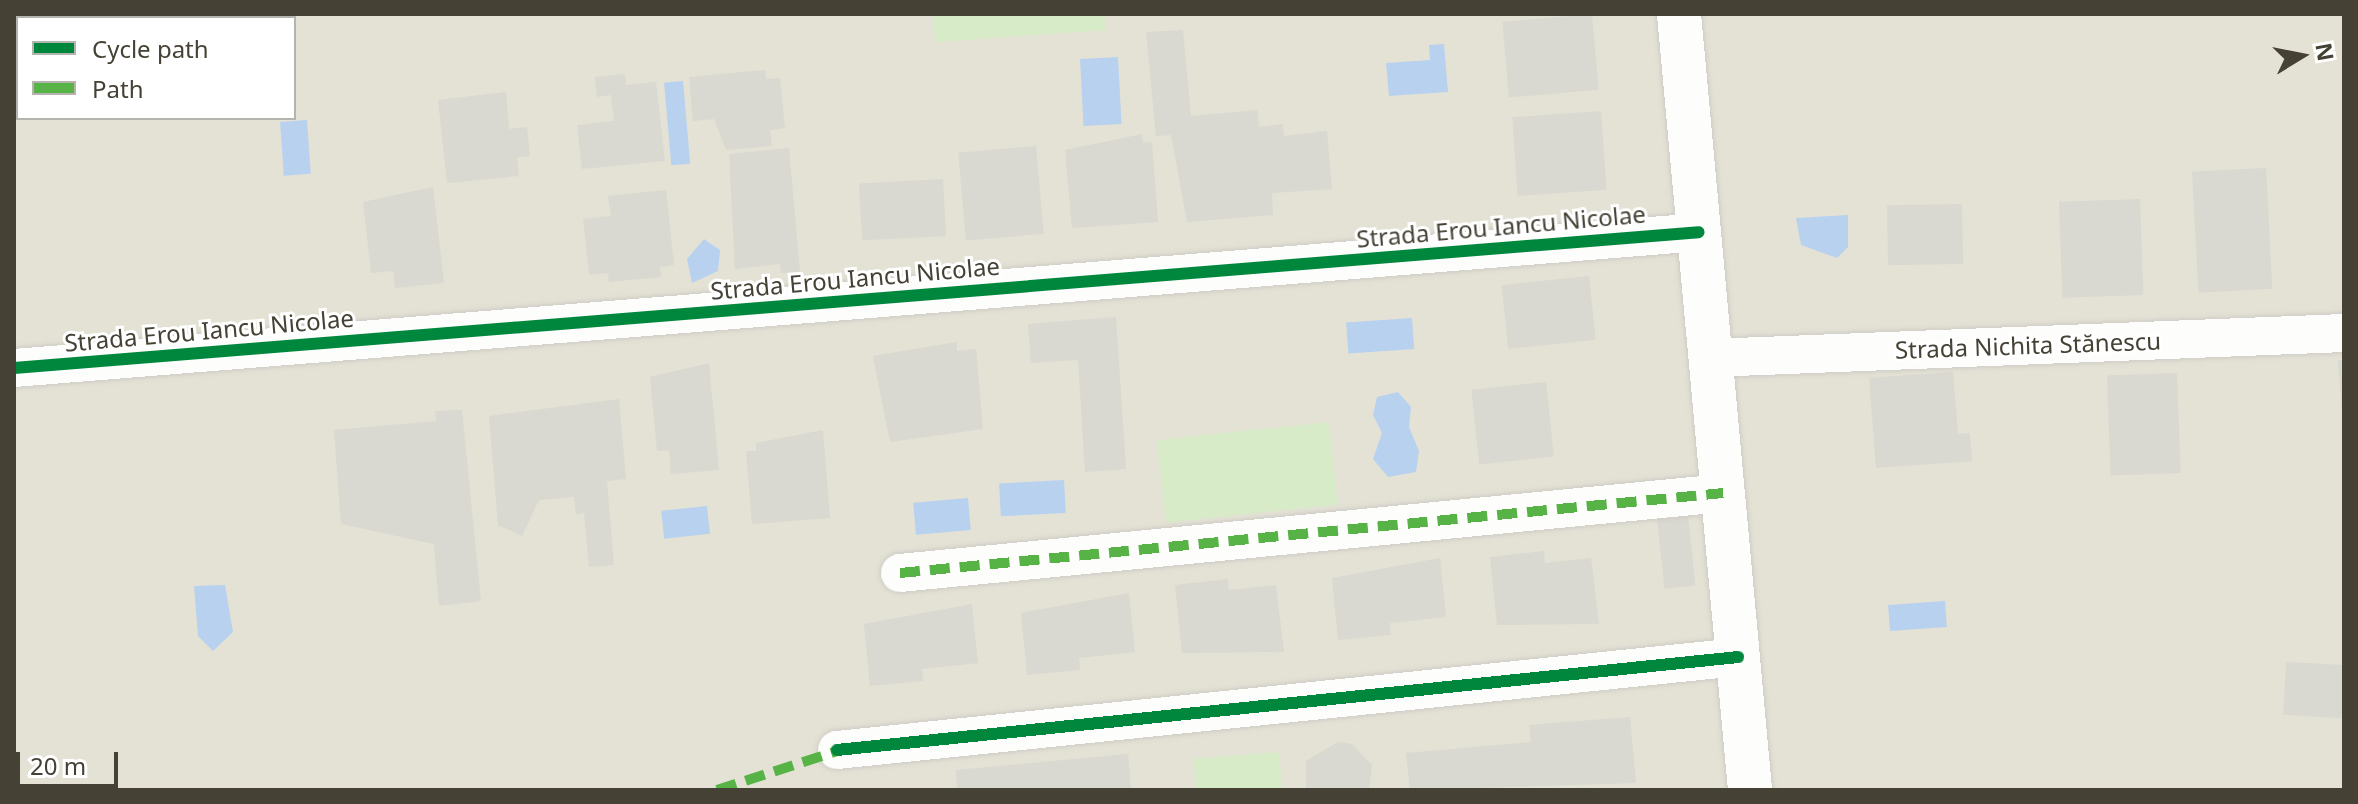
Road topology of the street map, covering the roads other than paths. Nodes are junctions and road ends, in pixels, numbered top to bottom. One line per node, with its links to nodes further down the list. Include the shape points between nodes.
1 (1679, 14): 2 (street)
2 (1699, 232): 4 (street); 5 (street, Strada Erou Iancu Nicolae)
3 (2344, 333): 4 (street, Strada Nichita Stănescu)
4 (1711, 358): 6 (street)
5 (14, 368)
6 (1723, 493): 7 (street); 8 (street)
7 (900, 573)
8 (1738, 657): 9 (street); 10 (street)
9 (837, 750)
10 (1750, 790)

